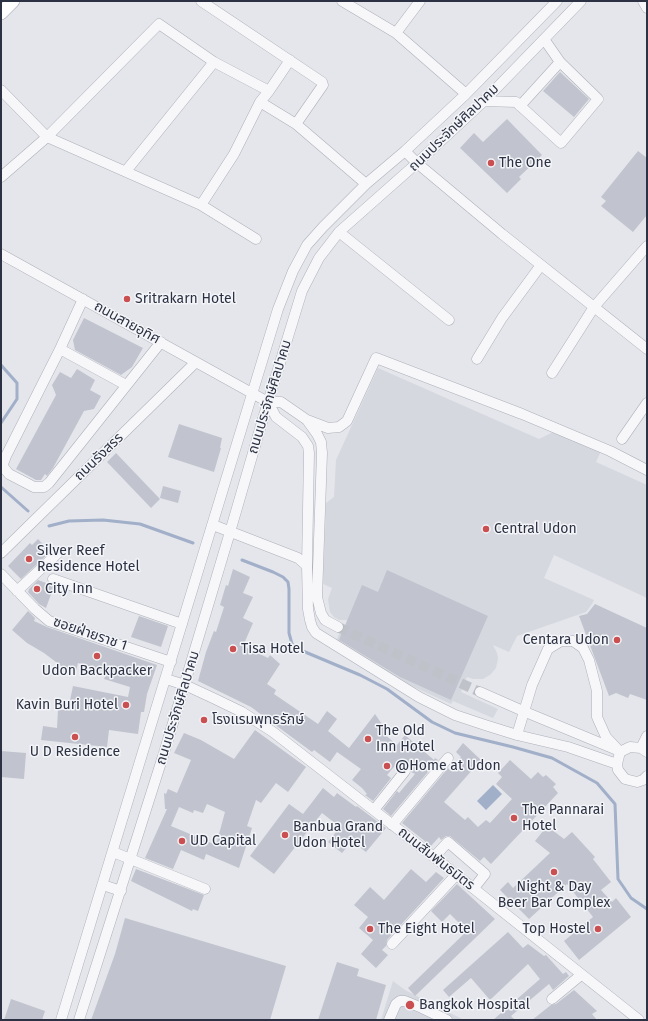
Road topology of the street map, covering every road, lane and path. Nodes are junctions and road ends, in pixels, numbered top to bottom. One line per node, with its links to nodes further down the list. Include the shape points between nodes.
1 (13, 1): 9 (main road)
2 (201, 1): 12 (street)
3 (342, 1): 10 (street)
4 (420, 1): 10 (street)
5 (557, 1): 17 (street, ถนนประจักษ์ศิลปาคม)
6 (582, 1): 11 (street, ถนนประจักษ์ศิลปาคม)
7 (643, 1): 8 (street)
8 (647, 8)
9 (1, 13)
10 (396, 33): 17 (street)
11 (544, 39): 14 (street); 18 (street, ถนนประจักษ์ศิลปาคม)
12 (290, 60): 16 (street); 21 (street, via 322,83)
13 (214, 62): 16 (street); 22 (street, via 159,24); 25 (street)
14 (560, 62): 20 (street); 20 (street, via 598,99 561,143)
15 (1, 90): 22 (street)
16 (269, 92): 19 (street)
17 (466, 94): 23 (street, ถนนประจักษ์ศิลปาคม)
18 (484, 101): 20 (street, via 516,102); 24 (street, ถนนประจักษ์ศิลปาคม)
19 (260, 102): 21 (street); 28 (street, via 234,154)
20 (520, 106)
21 (296, 124): 27 (street)
22 (47, 137): 25 (street); 26 (street)
23 (405, 151): 24 (street); 27 (street, ถนนประจักษ์ศิลปาคม)
24 (418, 163): 29 (street, ถนนประจักษ์ศิลปาคม); 33 (street)
25 (126, 172): 28 (street)
26 (1, 177)
27 (366, 184): 44 (street, ถนนประจักษ์ศิลปาคม, via 307,245 293,271 278,309)
28 (201, 205): 30 (street)
29 (339, 232): 36 (street); 45 (street, ถนนประจักษ์ศิลปาคม, via 319,258 302,291)
30 (256, 239)
31 (647, 246): 35 (street)
32 (1, 254): 34 (street, ถนนสายอุทิศ)
33 (541, 265): 35 (street); 40 (street, via 502,318)
34 (83, 299): 37 (street, ถนนสายอุทิศ); 38 (street)
35 (594, 307): 39 (street); 42 (street)
36 (449, 320)
37 (161, 342): 41 (street, ถนนสายอุทิศ); 43 (street)
38 (60, 349): 43 (street); 50 (street, via 3,464 9,474)
39 (647, 349)
40 (477, 359)
41 (196, 362): 44 (street, ถนนสายอุทิศ); 51 (street, ถนนรังสรร)
42 (552, 374)
43 (126, 385): 50 (street, via 49,483)
44 (253, 393): 45 (street, ถนนสายอุทิศ); 52 (street, ถนนประจักษ์ศิลปาคม)
45 (268, 402): 47 (street, via 281,402); 53 (street, ถนนประจักษ์ศิลปาคม); 56 (street, via 276,417 302,437 310,453)
46 (647, 403): 48 (street)
47 (307, 420): 49 (street, via 328,428 339,427 347,421 376,358 522,414 610,451); 61 (street, via 321,442 322,453 317,597 325,620)
48 (622, 439)
49 (647, 470)
50 (39, 488): 51 (street)
51 (56, 499): 54 (street, ถนนรังสรร)
52 (213, 525): 53 (street); 60 (street, ถนนประจักษ์ศิลปาคม)
53 (230, 532): 56 (street, via 298,558); 64 (street, ถนนประจักษ์ศิลปาคม)
54 (1, 553)
55 (58, 553): 59 (street)
56 (307, 566): 67 (street, via 308,609 316,633 419,697 455,715)
57 (1, 574): 59 (street, ซอยฝ่ายราช 1)
58 (54, 579): 60 (street)
59 (17, 591): 62 (street, ซอยฝ่ายราช 1, via 49,621)
60 (182, 624): 62 (street, ถนนประจักษ์ศิลปาคม)
61 (338, 627)
62 (171, 662): 63 (street, ถนนประจักษ์ศิลปาคม)
63 (166, 679): 64 (street, ถนนสัมพันธมิตร); 77 (street, ถนนประจักษ์ศิลปาคม)
64 (185, 685): 75 (street, ถนนสัมพันธมิตร, via 242,712 273,732); 79 (street, ถนนประจักษ์ศิลปาคม)
65 (480, 692): 66 (street)
66 (523, 711): 67 (street); 70 (street); 70 (street, via 548,649 560,641 573,641 583,648 589,660 597,690 597,717 606,737)
67 (517, 735): 72 (street, via 568,747)
68 (647, 736): 69 (street)
69 (644, 750): 70 (street, via 630,747)
70 (620, 752): 72 (street)
71 (448, 758): 76 (street)
72 (617, 764): 74 (street, via 625,779 631,782 643,780)
73 (405, 771): 75 (street)
74 (647, 776)
75 (374, 810): 76 (street, ถนนสัมพันธมิตร)
76 (392, 825): 78 (street, ถนนสัมพันธมิตร)
77 (113, 852): 79 (street); 81 (street, ถนนประจักษ์ศิลปาคม)
78 (434, 856): 80 (street, ถนนสัมพันธมิตร); 82 (street, via 448,842 485,874)
79 (131, 858): 83 (street); 84 (street, ถนนประจักษ์ศิลปาคม)
80 (456, 874): 82 (street, ถนนสัมพันธมิตร); 85 (street)
81 (103, 885): 84 (street); 88 (street, ถนนประจักษ์ศิลปาคม)
82 (474, 888): 86 (street, ถนนสัมพันธมิตร)
83 (205, 889)
84 (121, 891): 89 (street, ถนนประจักษ์ศิลปาคม)
85 (392, 944)
86 (581, 975): 87 (street); 92 (street, ถนนสัมพันธมิตร)
87 (552, 999)
88 (61, 1020)
89 (79, 1020)
90 (389, 1020): 91 (street, via 400,1001)
91 (446, 1020)
92 (639, 1020)

